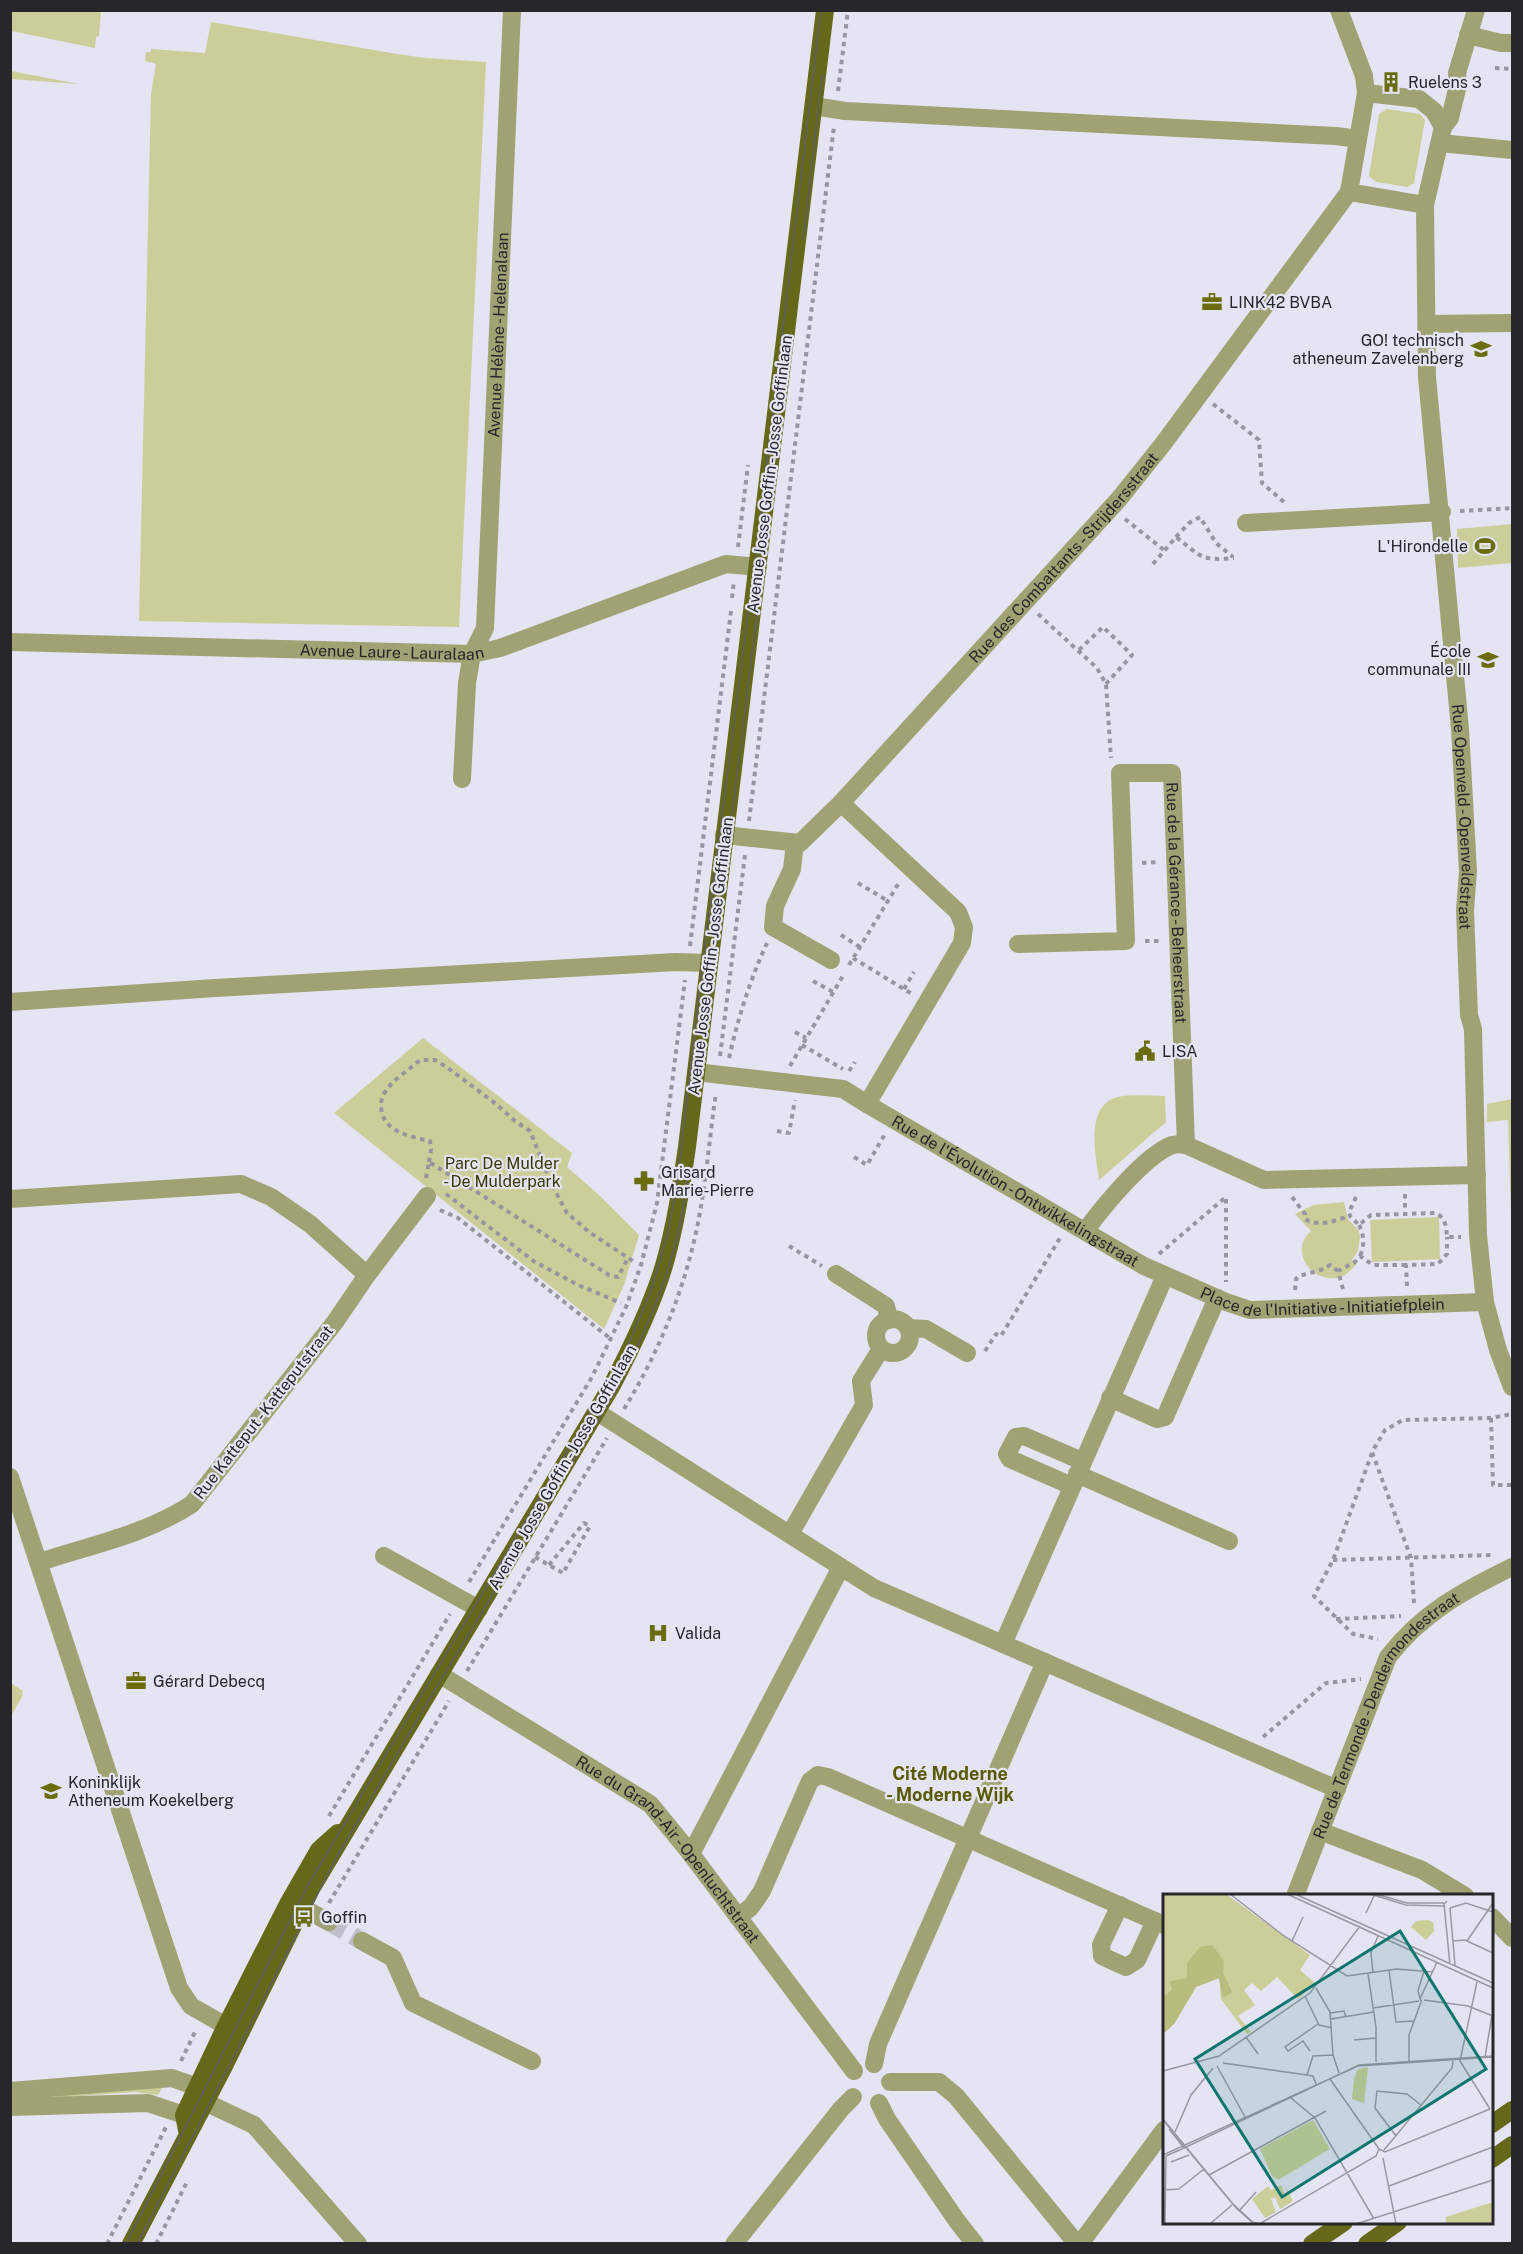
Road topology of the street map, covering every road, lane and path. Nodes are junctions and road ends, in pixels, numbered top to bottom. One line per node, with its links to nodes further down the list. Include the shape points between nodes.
1 (512, 10): 35 (street, Avenue Hélène - Helenalaan, via 485,628)
2 (825, 10): 11 (main road, Avenue Josse Goffin - Josse Goffinlaan)
3 (848, 10): 12 (path)
4 (1340, 10): 10 (street, via 1364,76)
5 (1476, 10): 6 (street)
6 (1468, 35): 7 (street); 13 (street, via 1450,118)
7 (1512, 43)
8 (1495, 68): 9 (path)
9 (1512, 69)
10 (1366, 93): 13 (street, via 1419,99 1434,111); 14 (street)
11 (814, 106): 12 (street); 31 (main road, Avenue Josse Goffin - Josse Goffinlaan)
12 (836, 110): 14 (street); 28 (path)
13 (1441, 135): 15 (street); 17 (street, Rue Openveld - Openveldstraat)
14 (1358, 139): 16 (street)
15 (1512, 150)
16 (1349, 192): 17 (street); 39 (street, Rue des Combattants - Strijdersstraat, via 1119,500)
17 (1425, 205): 19 (street, Rue Openveld - Openveldstraat)
18 (1512, 323): 19 (street)
19 (1427, 324): 22 (street, Rue Openveld - Openveldstraat, via 1427,377)
20 (1212, 404): 24 (path, via 1259,440 1262,483 1290,507)
21 (1512, 508): 22 (path)
22 (1442, 512): 24 (street); 73 (street, Rue Openveld - Openveldstraat, via 1467,847 1465,921)
23 (1124, 519): 27 (path)
24 (1295, 520): 25 (street)
25 (1246, 523)
26 (1176, 537): 26 (path, via 1203,558 1234,558 1216,543 1200,517); 27 (path)
27 (1164, 550): 29 (path)
28 (782, 556)
29 (1153, 564)
30 (736, 565): 31 (street, Avenue Laure - Lauralaan); 35 (street, Avenue Laure - Lauralaan, via 726,564 500,648); 53 (path)
31 (758, 567): 40 (main road, Avenue Josse Goffin - Josse Goffinlaan)
32 (1037, 613): 34 (path)
33 (10, 642): 35 (street, Avenue Laure - Lauralaan)
34 (1079, 650): 36 (path); 36 (path, via 1103,627 1132,655)
35 (472, 654): 38 (street, Avenue Hélène - Helenalaan)
36 (1106, 684): 37 (path, via 1111,759)
37 (1120, 773): 42 (street, Rue de la Gérance - Beheerstraat, via 1172,772); 43 (street)
38 (462, 779)
39 (841, 803): 41 (street, Rue des Combattants - Strijdersstraat, via 800,843); 60 (street, via 958,912 963,943)
40 (724, 835): 41 (street); 54 (main road, Avenue Josse Goffin - Josse Goffinlaan)
41 (795, 843): 52 (street, via 792,869 775,906 773,927)
42 (1176, 862): 43 (path); 48 (street, Rue de la Gérance - Beheerstraat)
43 (1123, 863): 47 (street)
44 (858, 883): 45 (path)
45 (888, 901)
46 (841, 935): 49 (path)
47 (1126, 941): 48 (path); 50 (street)
48 (1179, 941): 70 (street, Rue de la Gérance - Beheerstraat)
49 (860, 947)
50 (1026, 948)
51 (854, 958): 57 (path)
52 (831, 960)
53 (688, 963): 54 (street); 59 (street); 105 (path, via 657,1203 641,1265)
54 (709, 963): 65 (main road, Avenue Josse Goffin - Josse Goffinlaan)
55 (914, 972): 57 (path)
56 (813, 981): 58 (path)
57 (904, 989): 60 (path, via 913,994 910,1000)
58 (833, 993)
59 (10, 1002)
60 (924, 1009): 67 (street)
61 (795, 1032): 62 (path)
62 (806, 1038)
63 (802, 1045): 64 (path, via 849,1072)
64 (855, 1062)
65 (696, 1072): 66 (street, Rue de l'Évolution - Ontwikkelingstraat); 111 (main road, Avenue Josse Goffin - Josse Goffinlaan, via 678,1207 663,1270 641,1329)
66 (798, 1085): 67 (street, Rue de l'Évolution - Ontwikkelingstraat, via 843,1089); 69 (path, via 789,1133)
67 (867, 1104): 68 (street, Rue de l'Évolution - Ontwikkelingstraat)
68 (894, 1120): 71 (path, via 867,1165); 86 (street, Rue de l'Évolution - Ontwikkelingstraat)
69 (777, 1131)
70 (1186, 1145): 73 (street, via 1264,1180); 86 (street, via 1175,1144 1161,1151)
71 (854, 1157)
72 (429, 1162): 72 (path, via 430,1141 402,1134 387,1125 381,1112 385,1091 420,1060 435,1060 530,1131 567,1213 630,1260 618,1277 609,1275); 74 (path)
73 (1477, 1175): 101 (street, Rue Openveld - Openveldstraat)
74 (426, 1187): 95 (street, Rue Katteput - Katteputstraat)
75 (1229, 1190): 79 (path)
76 (446, 1193): 102 (path, via 535,1262)
77 (1405, 1193): 82 (path)
78 (1358, 1194): 83 (path)
79 (1226, 1197): 90 (path); 99 (path)
80 (1292, 1197): 83 (path, via 1310,1222 1333,1222)
81 (10, 1199): 95 (street, via 241,1184 271,1197 310,1224)
82 (1405, 1213): 85 (path, via 1371,1215); 87 (path, via 1436,1213 1443,1217)
83 (1350, 1216): 85 (path)
84 (458, 1218): 105 (path)
85 (1359, 1225): 91 (path, via 1364,1234)
86 (1077, 1227): 96 (street, Rue de l'Évolution - Ontwikkelingstraat); 107 (path, via 1001,1336 996,1334 979,1361)
87 (1447, 1237): 88 (path); 92 (path, via 1447,1254 1438,1263)
88 (1468, 1237)
89 (789, 1246): 94 (path)
90 (1159, 1254)
91 (1360, 1256): 92 (path, via 1373,1265); 93 (path)
92 (1406, 1265): 97 (path)
93 (1338, 1271): 98 (path); 100 (path, via 1330,1265 1299,1276)
94 (836, 1274): 103 (street, via 886,1306)
95 (367, 1275): 126 (street, Rue Katteput - Katteputstraat, via 192,1504 152,1526)
96 (1165, 1275): 99 (street, Place de l'Initiative - Initiatiefplein); 109 (street)
97 (1407, 1287)
98 (1343, 1289)
99 (1222, 1291): 101 (street, Place de l'Initiative - Initiatiefplein, via 1250,1310); 109 (street, via 1166,1417 1157,1419)
100 (1295, 1291)
101 (1485, 1302): 108 (street, Rue Openveld - Openveldstraat)
102 (621, 1303)
103 (889, 1320): 104 (street, via 903,1322); 106 (street, via 882,1323 876,1336)
104 (908, 1328): 106 (street, via 910,1336 903,1350 888,1353); 107 (street, via 926,1329)
105 (611, 1339): 110 (path)
106 (881, 1349): 119 (street, via 861,1381 864,1405)
107 (967, 1353)
108 (1512, 1387)
109 (1110, 1398): 116 (street)
110 (577, 1401)
111 (597, 1412): 114 (street); 130 (main road, Avenue Josse Goffin - Josse Goffinlaan)
112 (1512, 1414): 113 (path)
113 (1491, 1418): 115 (path, via 1403,1420 1385,1430); 118 (path, via 1493,1485)
114 (616, 1423): 119 (street); 123 (path)
115 (1372, 1452): 124 (path); 125 (path)
116 (1077, 1474): 120 (street); 134 (street)
117 (10, 1477): 126 (street)
118 (1512, 1485)
119 (790, 1534): 129 (street)
120 (1229, 1541)
121 (1486, 1555): 124 (path)
122 (384, 1556): 130 (street)
123 (535, 1557): 127 (path); 139 (path)
124 (1411, 1558): 125 (path); 131 (path, via 1414,1605)
125 (1333, 1560): 133 (path, via 1314,1596)
126 (40, 1562): 156 (street, via 179,1988 191,2006)
127 (549, 1565): 127 (path, via 564,1574 590,1526 584,1523)
128 (1512, 1567): 131 (street, Rue de Termonde - Dendermondestraat)
129 (840, 1569): 134 (street, via 874,1588); 145 (street)
130 (479, 1610): 137 (main road, Avenue Josse Goffin - Josse Goffinlaan)
131 (1428, 1614): 135 (street, Rue de Termonde - Dendermondestraat)
132 (1404, 1616): 133 (path)
133 (1336, 1619): 135 (path, via 1353,1634)
134 (1003, 1644): 136 (street)
135 (1398, 1645): 138 (street, Rue de Termonde - Dendermondestraat)
136 (1045, 1662): 140 (street); 144 (street)
137 (439, 1674): 139 (street, Rue du Grand-Air - Openluchtstraat); 142 (main road, Avenue Josse Goffin - Josse Goffinlaan)
138 (1380, 1677): 140 (path, via 1326,1683); 141 (street, Rue de Termonde - Dendermondestraat)
139 (458, 1686): 145 (street, Rue du Grand-Air - Openluchtstraat, via 650,1804); 151 (path)
140 (1247, 1750): 141 (street)
141 (1337, 1789): 143 (street, Rue de Termonde - Dendermondestraat)
142 (351, 1822): 149 (main road, Avenue Josse Goffin - Josse Goffinlaan); 157 (main road, Avenue Josse Goffin - Josse Goffinlaan, via 319,1850)
143 (1320, 1831): 146 (street, Rue de Termonde - Dendermondestraat); 147 (street, via 1422,1870)
144 (969, 1839): 148 (street); 150 (street, via 818,1775 810,1781 762,1891); 159 (street, via 878,2044)
145 (691, 1854): 150 (street, Rue du Grand-Air - Openluchtstraat)
146 (1296, 1894)
147 (1462, 1894)
148 (1120, 1905): 153 (street); 153 (street, via 1101,1946 1102,1956 1126,1967 1137,1960)
149 (301, 1907): 151 (street); 166 (main road, Avenue Josse Goffin - Josse Goffinlaan)
150 (738, 1917): 161 (street, Rue du Grand-Air - Openluchtstraat)
151 (325, 1919)
152 (1493, 1919): 154 (street)
153 (1160, 1923)
154 (1512, 1938)
155 (362, 1941): 158 (street, via 393,1958 413,2003)
156 (204, 2013): 157 (street); 160 (path)
157 (226, 2026): 166 (main road, Avenue Josse Goffin - Josse Goffinlaan)
158 (531, 2061)
159 (874, 2064): 161 (street); 164 (street, via 883,2069)
160 (176, 2070)
161 (854, 2071): 167 (street, via 849,2086)
162 (10, 2079): 163 (street, via 108,2071)
163 (143, 2080): 165 (street); 166 (street, via 172,2078)
164 (890, 2082): 168 (street, via 889,2092); 185 (street, via 939,2082 956,2096)
165 (10, 2091)
166 (201, 2095): 171 (street); 174 (main road); 182 (street, via 254,2125)
167 (853, 2097): 168 (street, via 861,2104); 183 (street)
168 (879, 2103): 184 (street)
169 (10, 2107): 171 (street, via 148,2103)
170 (1512, 2110): 172 (main road)
171 (184, 2115): 174 (main road)
172 (1493, 2123)
173 (1163, 2131): 185 (street)
174 (188, 2135): 180 (main road)
175 (1512, 2145): 176 (main road)
176 (1493, 2158)
177 (192, 2173): 181 (path)
178 (1342, 2224): 186 (main road)
179 (1397, 2224): 187 (main road)
180 (131, 2244)
181 (156, 2244)
182 (358, 2244)
183 (734, 2244)
184 (975, 2244)
185 (1078, 2244)
186 (1312, 2244)
187 (1367, 2244)

